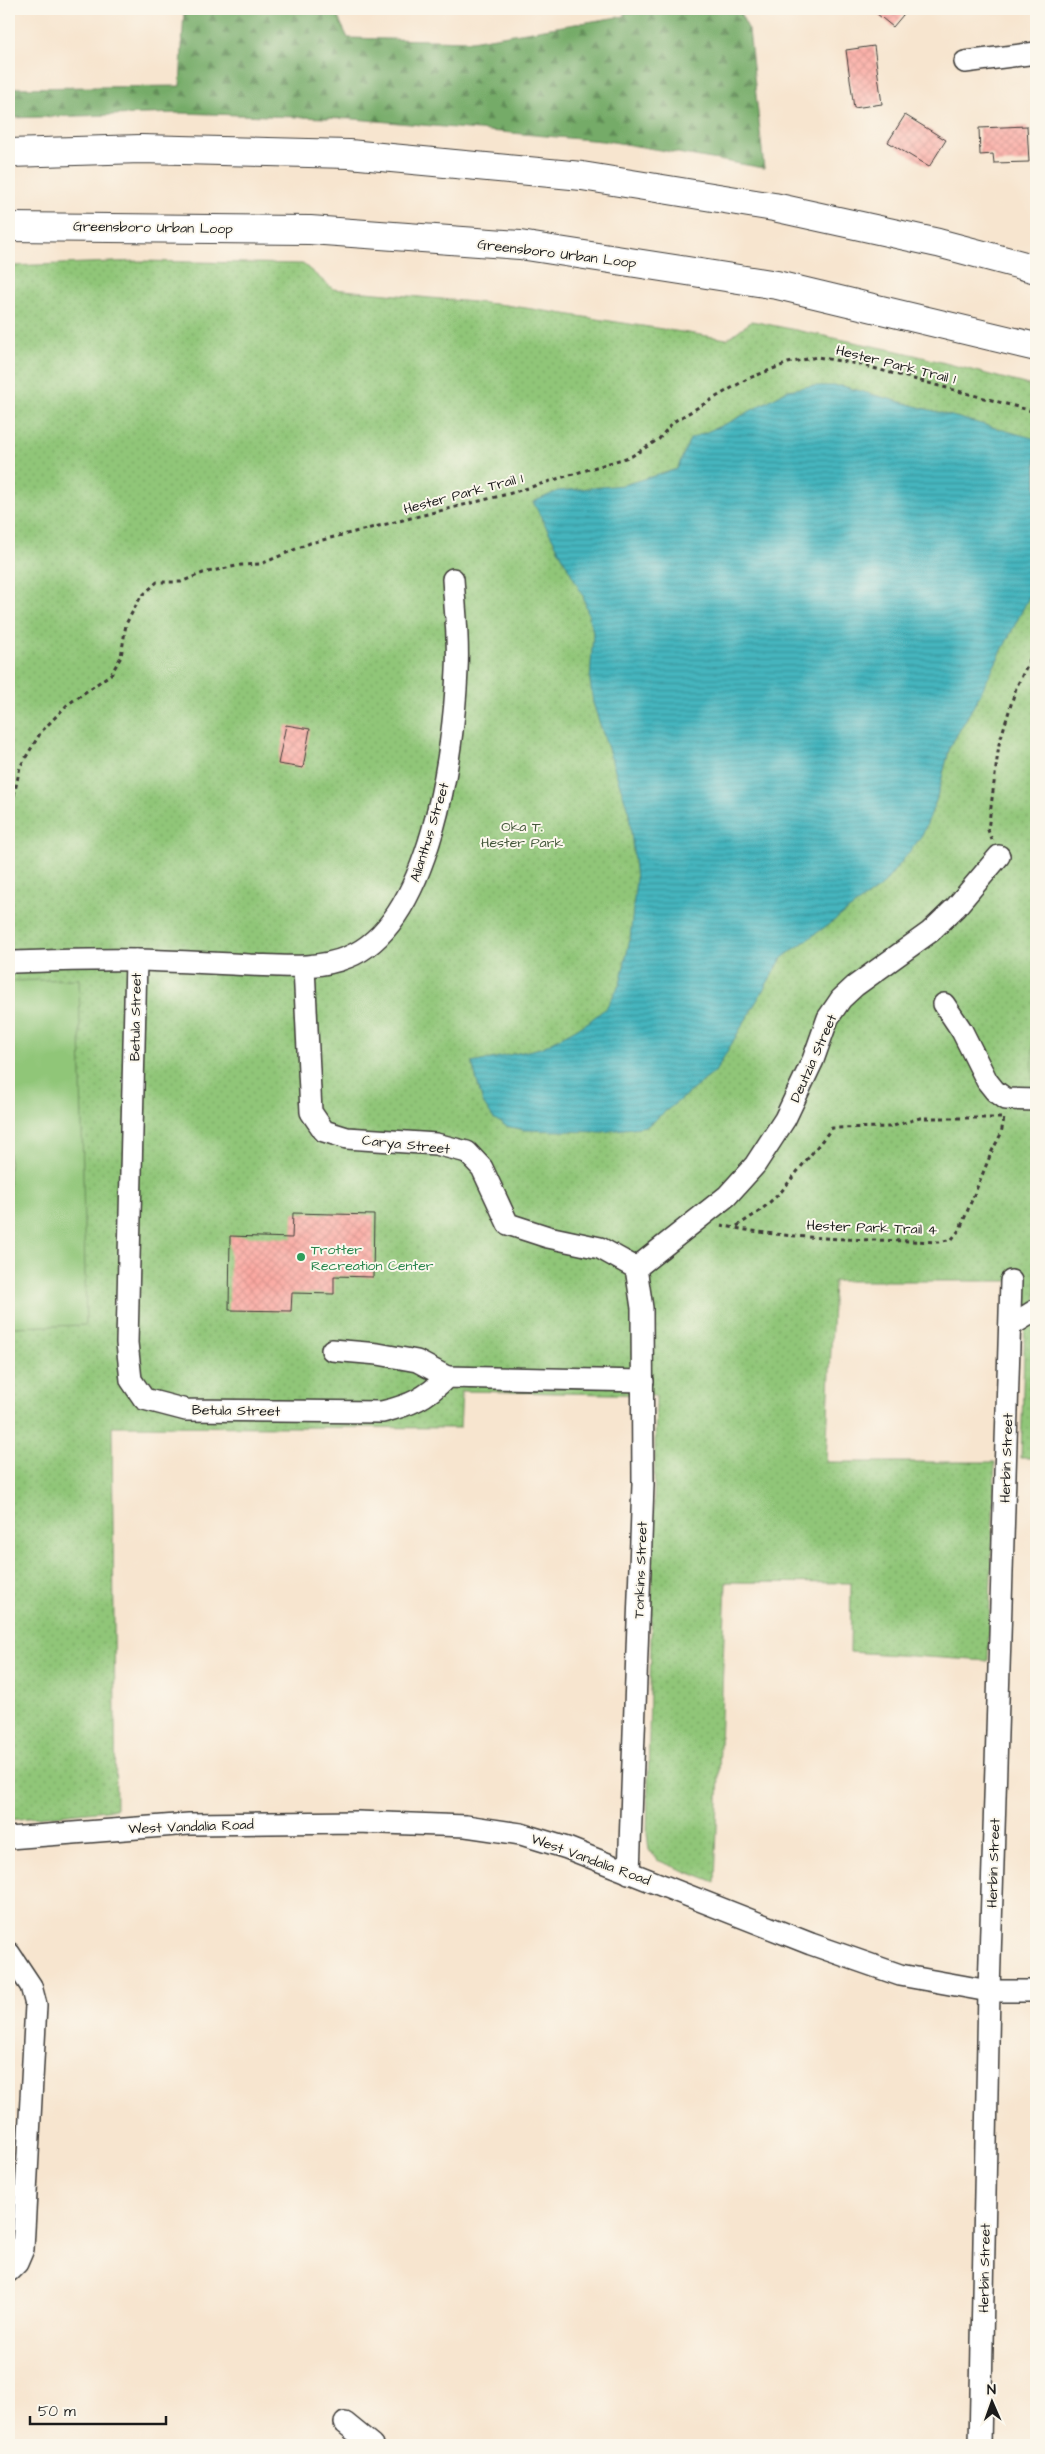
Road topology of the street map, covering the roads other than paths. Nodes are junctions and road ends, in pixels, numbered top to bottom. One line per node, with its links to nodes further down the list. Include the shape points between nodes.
1 (1036, 53): 2 (street)
2 (965, 62)
3 (9, 153): 5 (highway, via 141,149 349,154 582,176 774,207 938,243)
4 (9, 227): 6 (highway, Greensboro Urban Loop, via 310,230 520,245 776,285)
5 (1036, 269)
6 (1036, 347)
7 (453, 579): 11 (street, Ailanthus Street, via 457,669 451,745 417,877 403,906 383,934 348,957)
8 (999, 856): 14 (street, Deutzia Street, via 930,932 841,999 828,1018 813,1060 785,1119 755,1165 727,1196)
9 (136, 960): 10 (street, Ailanthus Street); 11 (street, Ailanthus Street); 19 (street, Betula Street, via 127,1343 131,1380 144,1399 186,1410 382,1412 412,1404 433,1391)
10 (9, 962)
11 (304, 967): 14 (street, Carya Street, via 311,1112 324,1131 347,1138 436,1144 467,1152 482,1168 508,1224 600,1248)
12 (944, 1004): 13 (street, via 995,1091 1006,1099)
13 (1036, 1100)
14 (636, 1268): 20 (street, Tonkins Street, via 642,1308)
15 (1011, 1281): 17 (street, Herbin Street)
16 (1036, 1310): 17 (street)
17 (1010, 1326): 24 (street, Herbin Street)
18 (332, 1350): 19 (street, via 417,1361)
19 (447, 1377): 20 (street)
20 (643, 1381): 22 (street, Tonkins Street, via 643,1484)
21 (9, 1838): 22 (street, West Vandalia Road, via 188,1824 357,1822 466,1826 521,1834)
22 (629, 1873): 24 (street, West Vandalia Road, via 900,1975)
23 (9, 1953): 26 (street, via 31,1986 36,2005 23,2249)
24 (989, 1991): 25 (street, West Vandalia Road); 29 (street, Herbin Street)
25 (1036, 1991)
26 (9, 2271)
27 (345, 2423): 28 (street)
28 (372, 2445)
29 (980, 2445)

